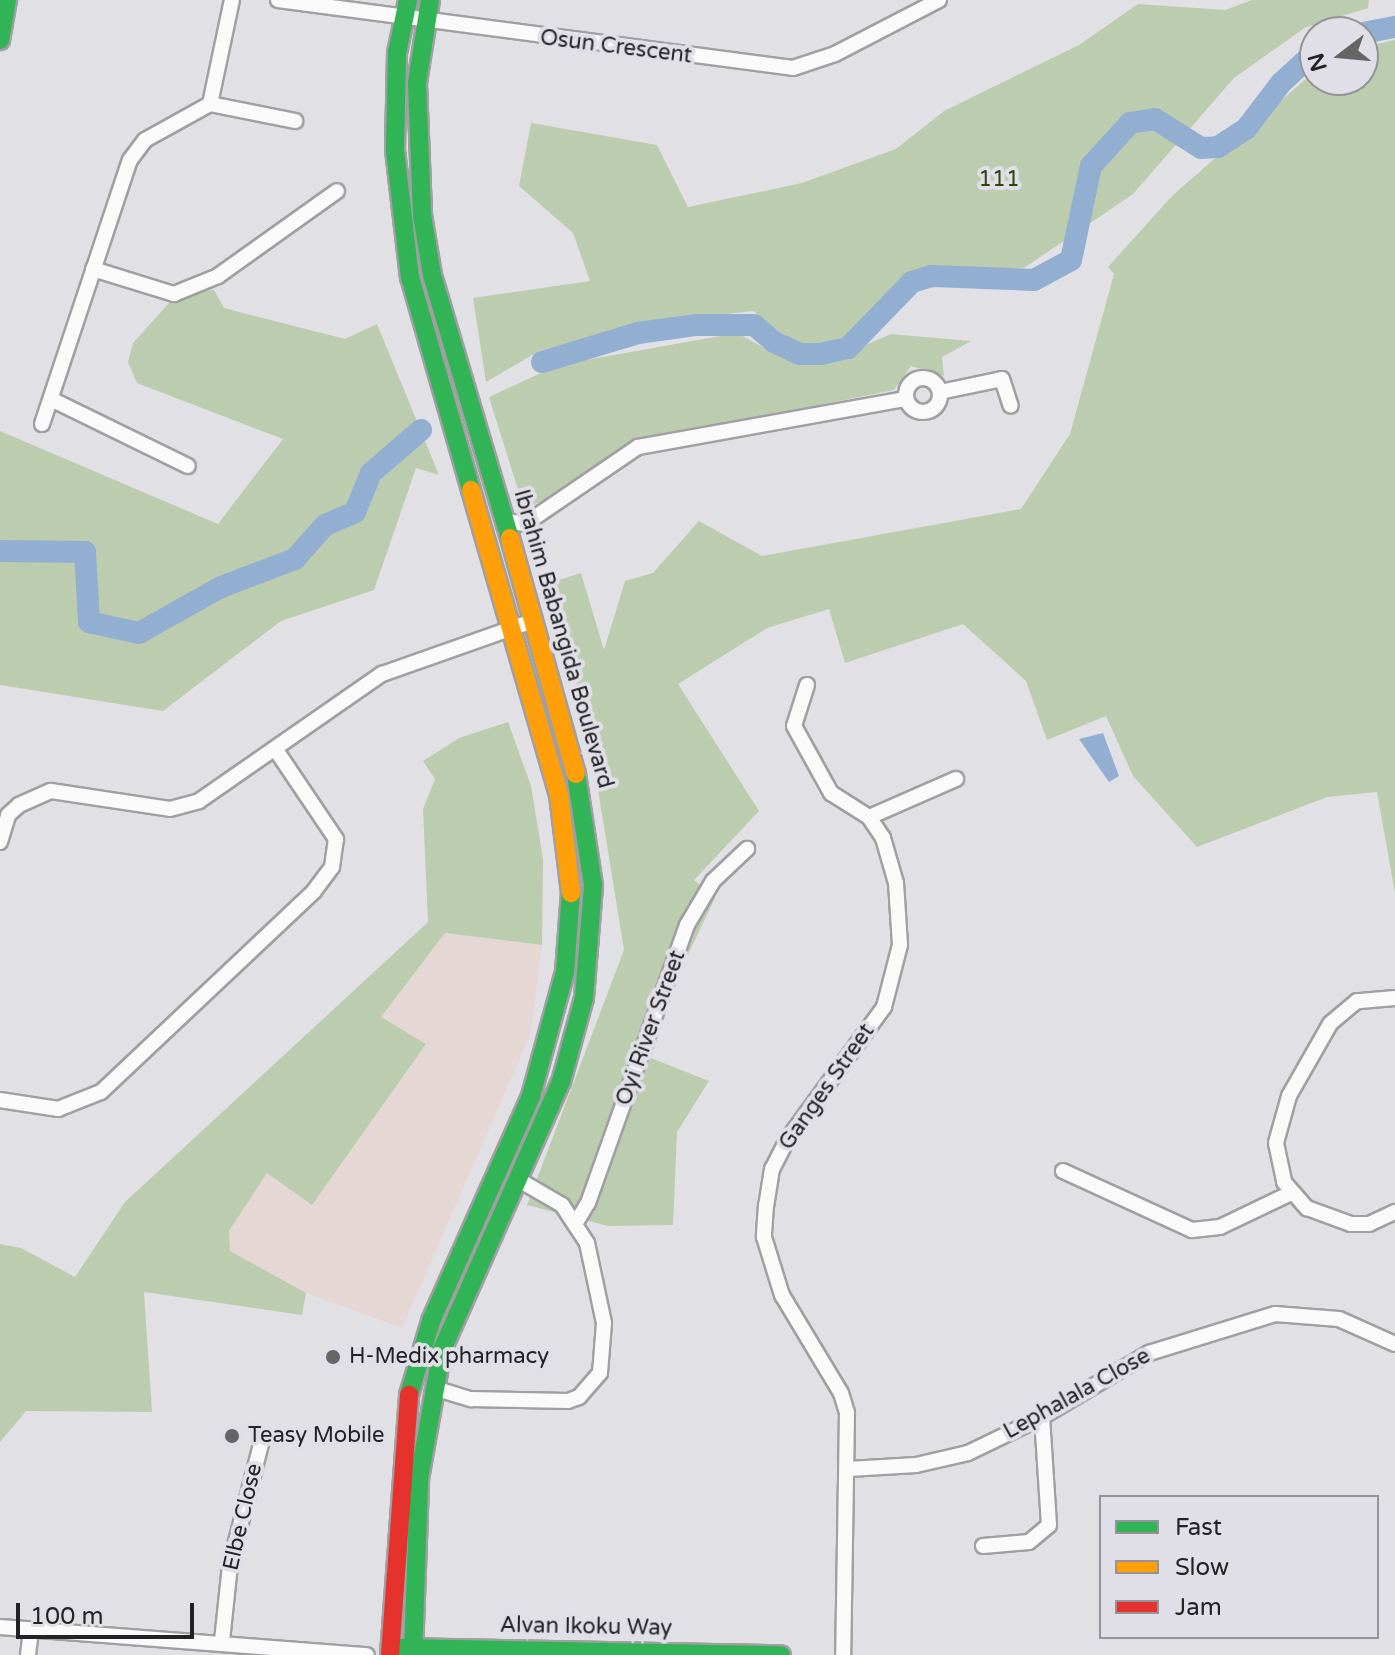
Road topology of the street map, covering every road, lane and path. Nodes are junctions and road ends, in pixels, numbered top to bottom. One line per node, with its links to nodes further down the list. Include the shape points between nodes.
1 (7, 0): 10 (main road)
2 (19, 0): 10 (street)
3 (232, 0): 11 (street)
4 (278, 0): 8 (street, Osun Crescent)
5 (408, 0): 8 (main road, Ibrahim Babangida Boulevard)
6 (430, 0): 9 (main road, Ibrahim Babangida Boulevard)
7 (939, 0): 9 (street, Osun Crescent, via 835,54 793,68)
8 (403, 19): 9 (street, Osun Crescent); 23 (main road, Ibrahim Babangida Boulevard, via 396,84 396,183 410,277)
9 (425, 22): 21 (main road, Ibrahim Babangida Boulevard, via 417,83 422,215 443,319)
10 (0, 40)
11 (210, 104): 12 (street); 14 (street, via 145,140 130,160)
12 (295, 121)
13 (337, 191): 14 (street, via 218,276 174,294)
14 (93, 269): 17 (street)
15 (940, 392): 16 (street, via 929,411 912,409); 16 (street, via 930,378 919,377 906,387); 18 (street, via 1002,379)
16 (906, 399): 21 (street, via 638,447 525,524)
17 (53, 400): 19 (street); 20 (street)
18 (1011, 406)
19 (42, 424)
20 (188, 466)
21 (506, 521): 22 (main road, Ibrahim Babangida Boulevard)
22 (535, 620): 23 (street); 33 (main road, Ibrahim Babangida Boulevard, via 583,793 593,885 591,946 573,1045)
23 (512, 632): 25 (street, via 382,674); 49 (main road, Ibrahim Babangida Boulevard, via 567,843 571,897 565,972 531,1096 460,1249 417,1362 400,1454)
24 (807, 685): 27 (street, via 794,726 831,793)
25 (276, 750): 28 (street, via 199,801 170,809 51,791 32,796 8,815); 31 (street, via 336,839 332,867 314,891 101,1092 58,1109)
26 (956, 779): 27 (street)
27 (869, 817): 41 (street, Ganges Street, via 883,838 896,883 900,945 895,979 884,1007 772,1169 764,1237 782,1295 841,1393)
28 (0, 842)
29 (747, 849): 36 (street, Oyi River Street, via 713,881 687,925 588,1203)
30 (1395, 998): 34 (street, via 1370,997 1342,1011 1289,1096 1276,1143)
31 (0, 1100)
32 (1063, 1171): 34 (street, via 1192,1230 1220,1227)
33 (519, 1180): 36 (street, via 562,1205); 38 (main road, Ibrahim Babangida Boulevard, via 467,1286 442,1350)
34 (1291, 1193): 35 (street, via 1333,1221 1369,1224)
35 (1395, 1212)
36 (577, 1221): 38 (street, via 587,1243 604,1323 604,1357 591,1386 568,1401 524,1403 471,1399)
37 (1395, 1344): 39 (street, Lephalala Close, via 1339,1319 1275,1314 1149,1353)
38 (434, 1388): 43 (main road, Ibrahim Babangida Boulevard, via 419,1479)
39 (1042, 1417): 41 (street, Lephalala Close, via 941,1460); 42 (street, via 1049,1525 1029,1542)
40 (262, 1440): 46 (street, Elbe Close, via 230,1565)
41 (849, 1469): 54 (street, Ganges Street)
42 (983, 1546)
43 (416, 1610): 47 (main road, via 436,1640); 50 (main road, Ibrahim Babangida Boulevard)
44 (0, 1627): 45 (street)
45 (31, 1629): 46 (street); 51 (street)
46 (222, 1641): 48 (street)
47 (457, 1649): 50 (main road, Alvan Ikoku Way); 53 (main road, Alvan Ikoku Way)
48 (278, 1651): 52 (street)
49 (390, 1651): 50 (main road, Alvan Ikoku Way)
50 (413, 1652)
51 (28, 1655)
52 (367, 1655)
53 (781, 1655)
54 (843, 1655)

